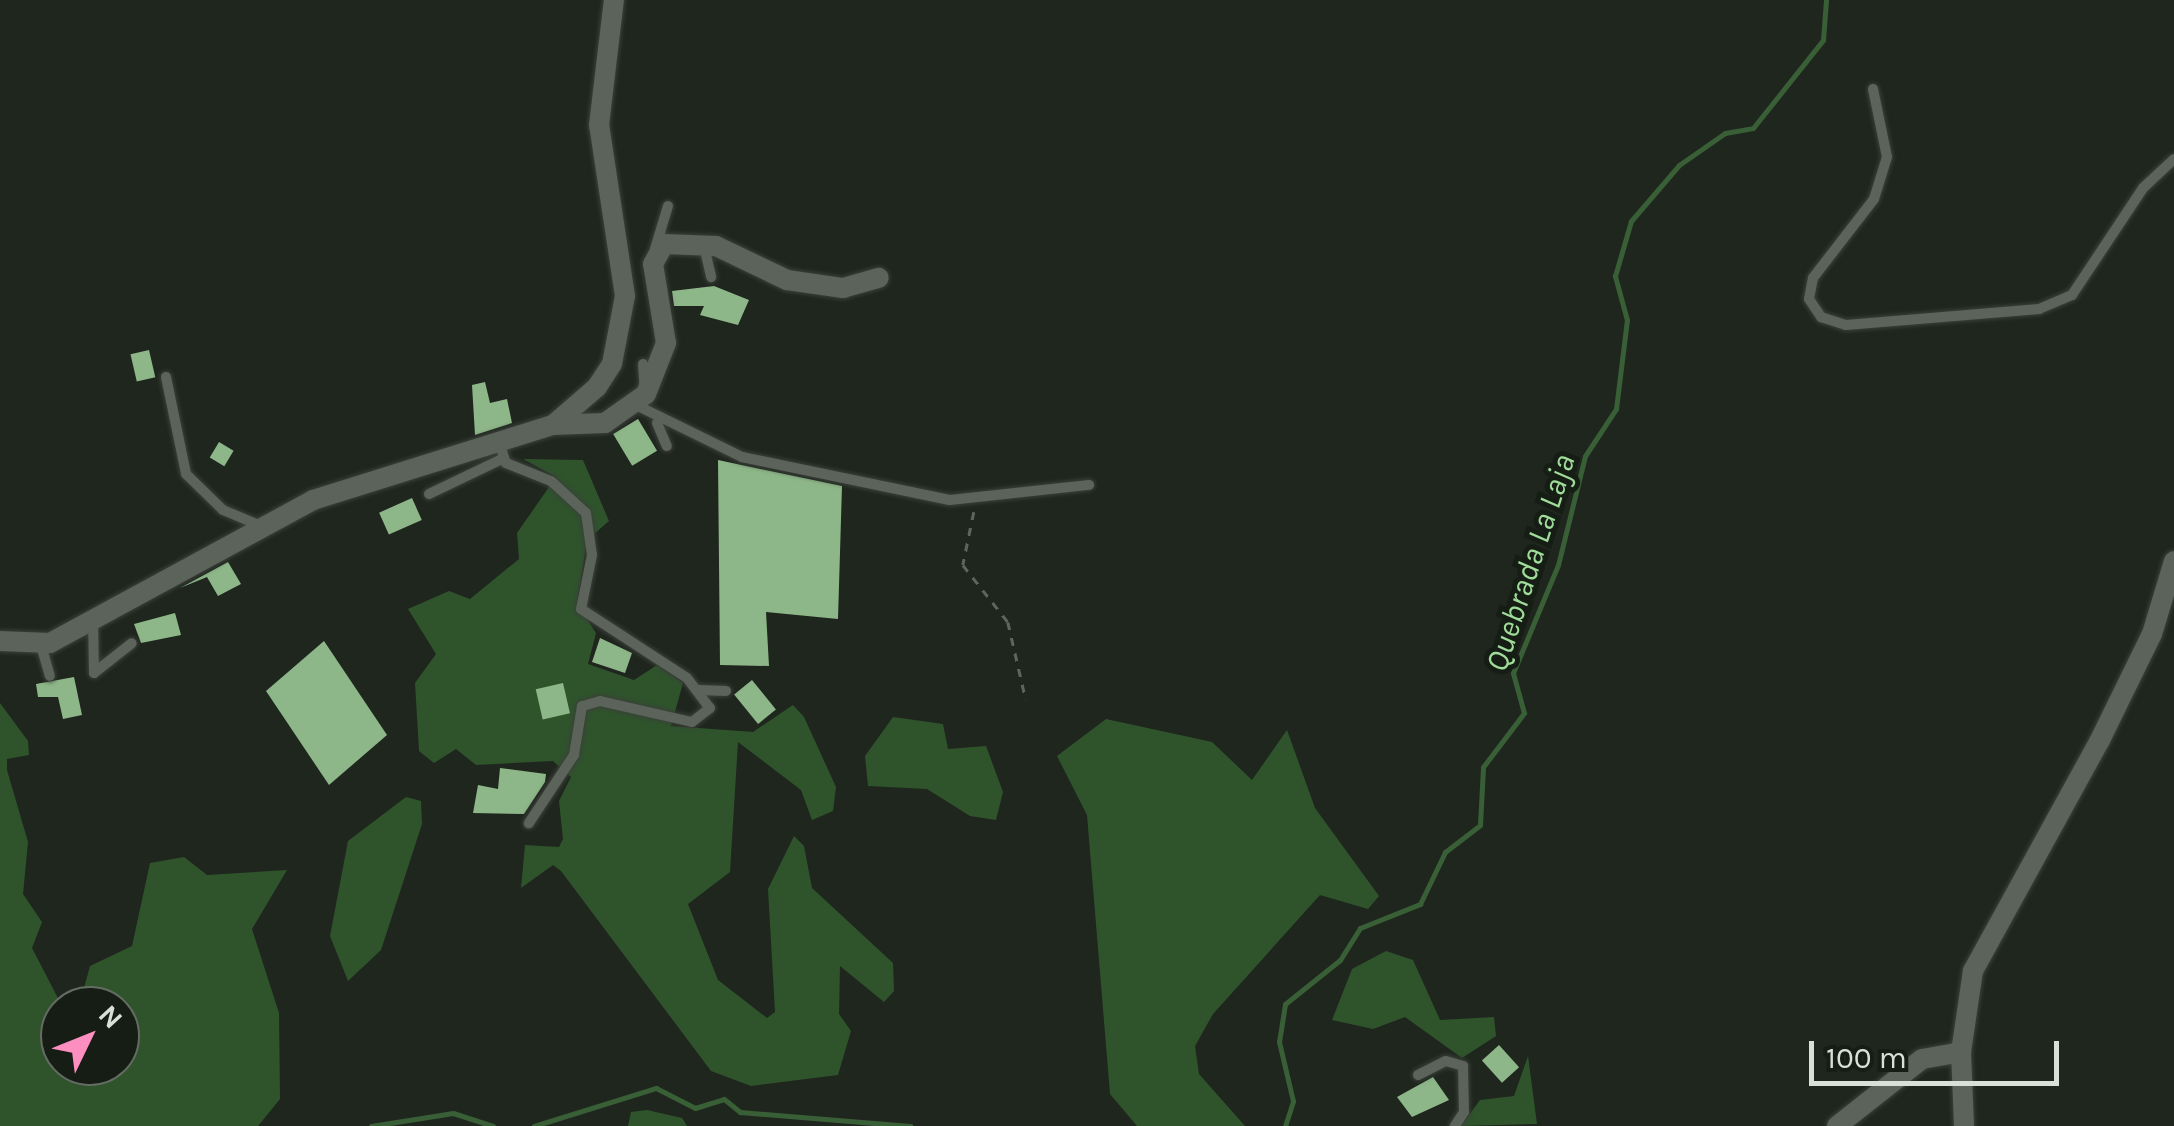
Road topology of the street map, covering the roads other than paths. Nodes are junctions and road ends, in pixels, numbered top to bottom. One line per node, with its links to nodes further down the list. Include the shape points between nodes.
1 (614, 0): 13 (street, via 599,125 624,314 605,378)
2 (1872, 89): 3 (lane, via 1887,157 1874,199 1812,278 1809,299 1821,317 1846,325 2039,310 2072,294 2143,188)
3 (2174, 159)
4 (668, 206): 6 (lane)
5 (704, 245): 6 (street, via 664,244); 7 (lane); 8 (street, via 787,280 843,288)
6 (654, 254): 11 (street, via 666,344)
7 (711, 277)
8 (878, 278)
9 (643, 364): 11 (lane)
10 (166, 376): 18 (lane, via 186,474 223,510)
11 (641, 400): 12 (lane); 13 (street, via 605,423)
12 (656, 422): 14 (lane); 16 (lane, via 742,457 973,501)
13 (554, 425): 15 (street)
14 (667, 446)
15 (500, 450): 17 (lane); 18 (street, via 372,474); 25 (lane, via 551,481 586,513 592,555 581,609)
16 (1089, 485)
17 (429, 494)
18 (261, 526): 20 (street)
19 (2174, 562): 28 (street, via 2107,726 1972,971)
20 (93, 618): 22 (lane, via 94,674); 23 (street)
21 (0, 642): 23 (street)
22 (132, 643)
23 (41, 644): 24 (lane)
24 (50, 676)
25 (699, 690): 26 (lane); 27 (lane, via 709,713 692,722 600,701 582,706 574,755)
26 (726, 691)
27 (529, 823)
28 (1961, 1052): 31 (street, via 1922,1059); 32 (street)
29 (1418, 1075): 30 (lane, via 1446,1060 1463,1066)
30 (1455, 1126)
31 (1837, 1126)
32 (1964, 1126)

